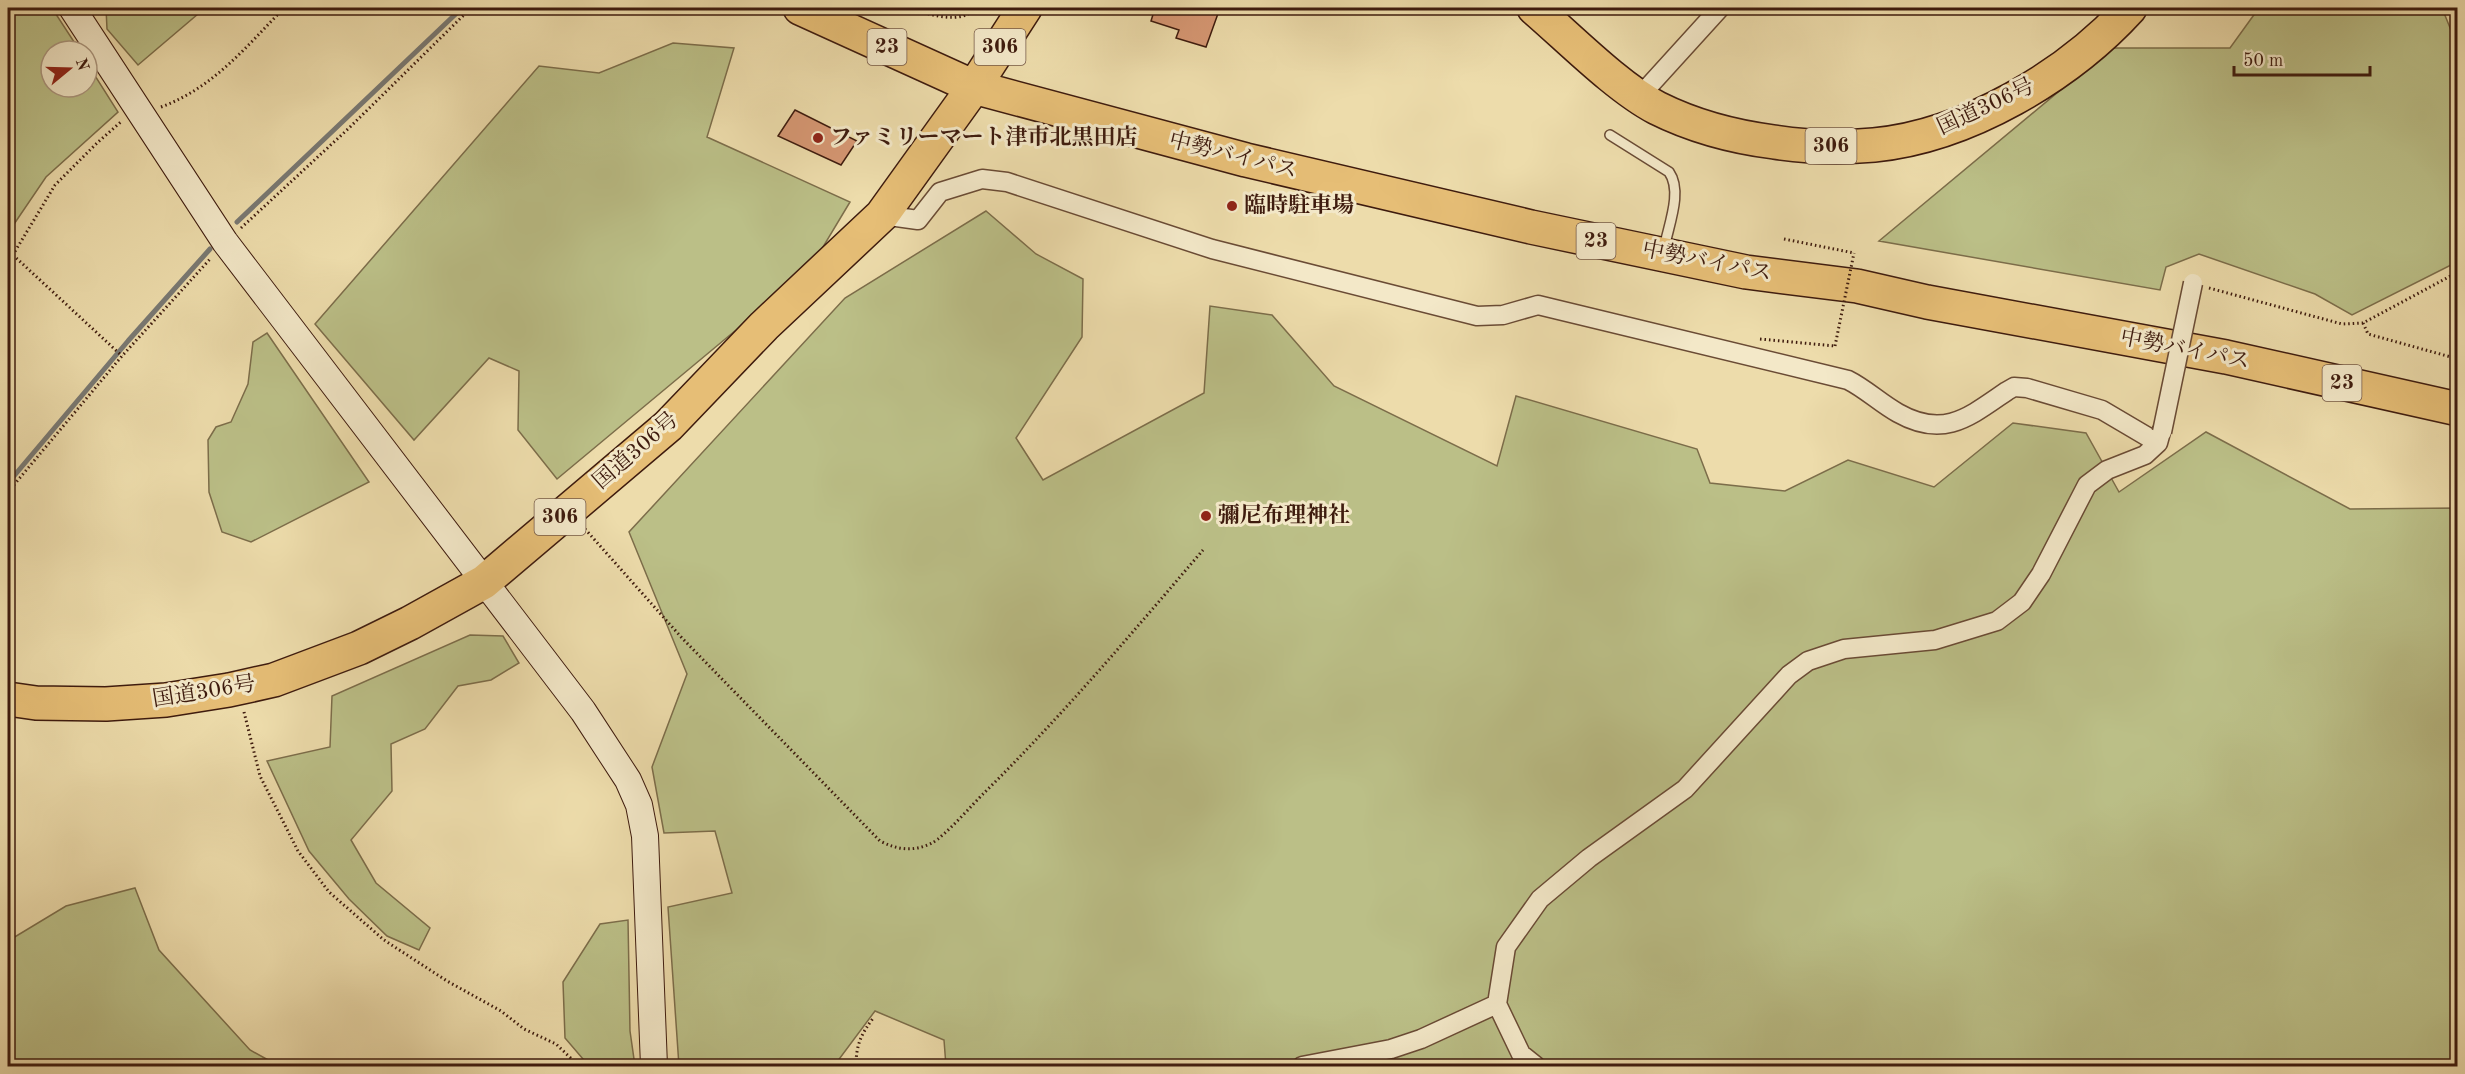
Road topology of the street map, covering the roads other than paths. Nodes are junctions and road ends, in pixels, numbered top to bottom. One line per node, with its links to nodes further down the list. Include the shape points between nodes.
1 (72, 8): 18 (street, via 225,242)
2 (800, 8): 7 (highway, 中勢バイパス / 23)
3 (1025, 8): 7 (highway, 国道306号 / 306)
4 (1534, 8): 8 (highway, 国道306号 / 306)
5 (1720, 8): 8 (street)
6 (2130, 8): 8 (highway, 国道306号 / 306, via 2099,38 2024,92 1963,122 1903,140 1833,146 1745,139 1684,119)
7 (974, 87): 10 (highway, 国道306号 / 306); 11 (highway, 中勢バイパス / 23, via 1246,160)
8 (1640, 96)
9 (1610, 135): 11 (lane, via 1672,177 1676,190)
10 (882, 215): 17 (street, via 918,220 940,192 982,179 1007,182 1212,249 1477,316 1503,315 1538,305 1848,380 1911,419 1945,424 1964,420 2014,387 2102,410); 18 (highway, 国道306号 / 306, via 764,326 668,426)
11 (1662, 255): 13 (highway, 中勢バイパス / 23, via 1746,272 1857,286)
12 (2193, 283): 17 (street, bridge)
13 (2226, 357): 14 (highway); 15 (highway, 中勢バイパス / 23); 16 (highway, via 2338,397)
14 (2457, 392)
15 (2457, 408)
16 (2457, 425)
17 (2160, 437): 20 (street, via 2145,454 2107,470 2087,486 2041,574 2022,602 1997,621 1935,640 1844,649 1808,661 1789,675 1685,789 1589,858 1540,899 1506,947)
18 (484, 582): 19 (highway, 国道306号 / 306, via 410,624 283,677 166,700 106,704); 21 (street, via 611,751 639,805 647,860)
19 (8, 699)
20 (1497, 1004): 22 (street, via 1391,1049); 23 (street, via 1521,1054)
21 (654, 1066)
22 (1302, 1066)
23 (1536, 1066)

